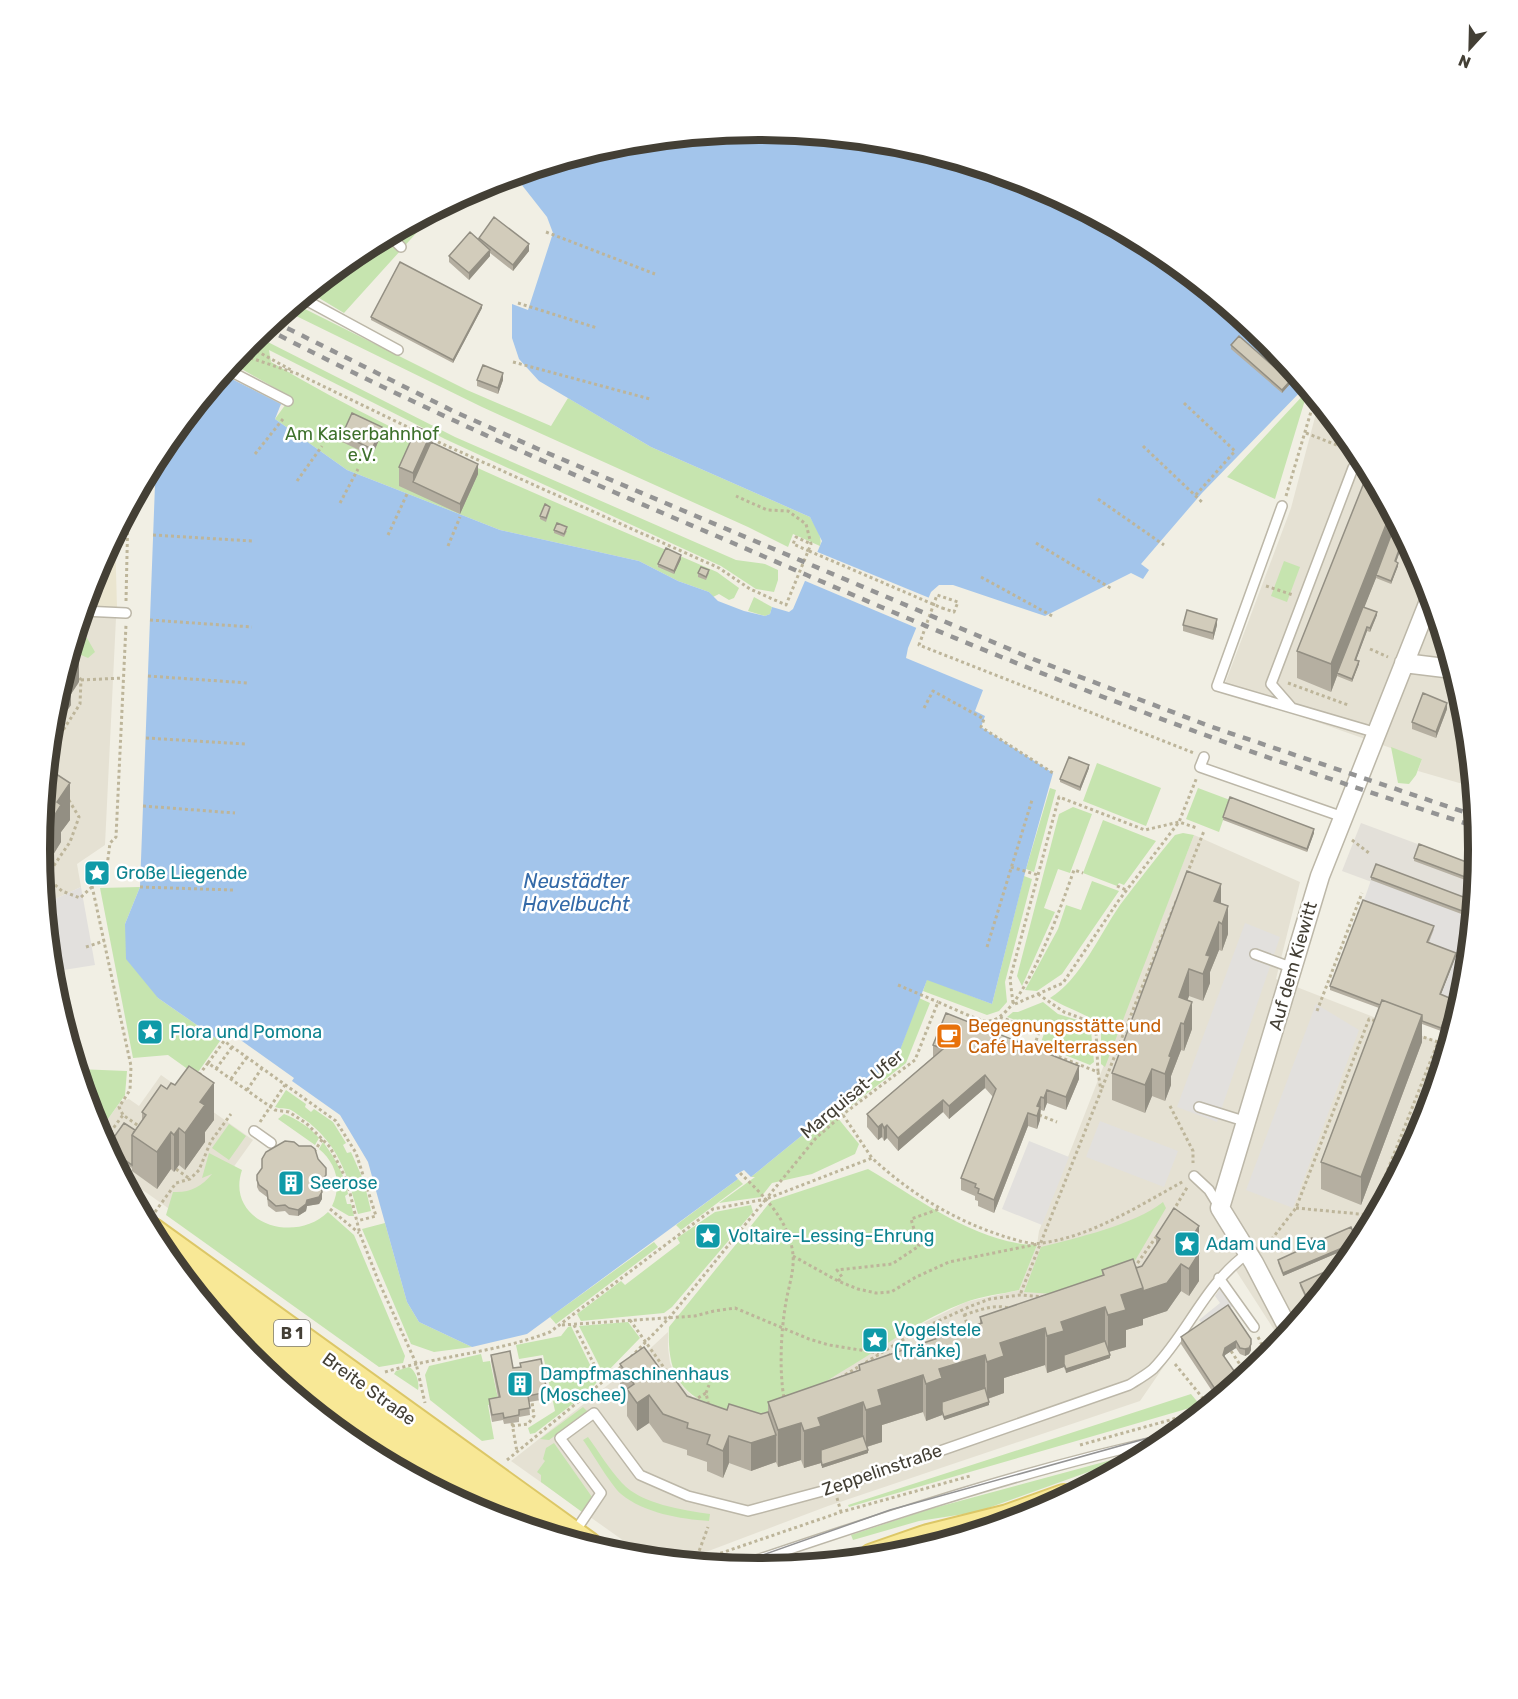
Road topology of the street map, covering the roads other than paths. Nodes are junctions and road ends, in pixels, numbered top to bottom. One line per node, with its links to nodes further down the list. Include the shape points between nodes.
1 (395, 241): 2 (lane)
2 (401, 247)
3 (309, 301): 4 (lane)
4 (398, 350)
5 (234, 373): 6 (lane)
6 (288, 401)
7 (1356, 466): 14 (lane, via 1271,684)
8 (1282, 506): 14 (lane, via 1218,686)
9 (1426, 609): 12 (street, Auf dem Kiewitt)
10 (91, 611): 11 (lane)
11 (126, 613)
12 (1404, 663): 13 (street); 15 (street, Auf dem Kiewitt)
13 (1444, 668)
14 (1295, 710): 15 (lane)
15 (1377, 733): 17 (street, Auf dem Kiewitt)
16 (1204, 757): 17 (lane, via 1200,768)
17 (1343, 817): 19 (street, Auf dem Kiewitt, via 1320,876)
18 (1255, 954): 19 (lane)
19 (1293, 968): 21 (street, Auf dem Kiewitt)
20 (1199, 1107): 21 (lane)
21 (1248, 1122): 25 (street, Auf dem Kiewitt)
22 (254, 1131): 23 (lane)
23 (271, 1143)
24 (1194, 1176): 25 (lane)
25 (1220, 1208): 27 (street)
26 (162, 1232): 34 (main road, Breite Straße / B 1)
27 (1256, 1251): 28 (lane, Zeppelinstraße); 29 (street)
28 (1219, 1278): 31 (lane); 35 (lane, Zeppelinstraße, via 1151,1371 1129,1385 834,1488 748,1511 688,1496 640,1475 594,1413 560,1438 601,1493)
29 (1286, 1323)
30 (233, 1324): 33 (main road, Breite Straße / B 1)
31 (1254, 1327)
32 (1146, 1444): 36 (lane, via 986,1485)
33 (484, 1503)
34 (570, 1533)
35 (582, 1537)
36 (760, 1559)

